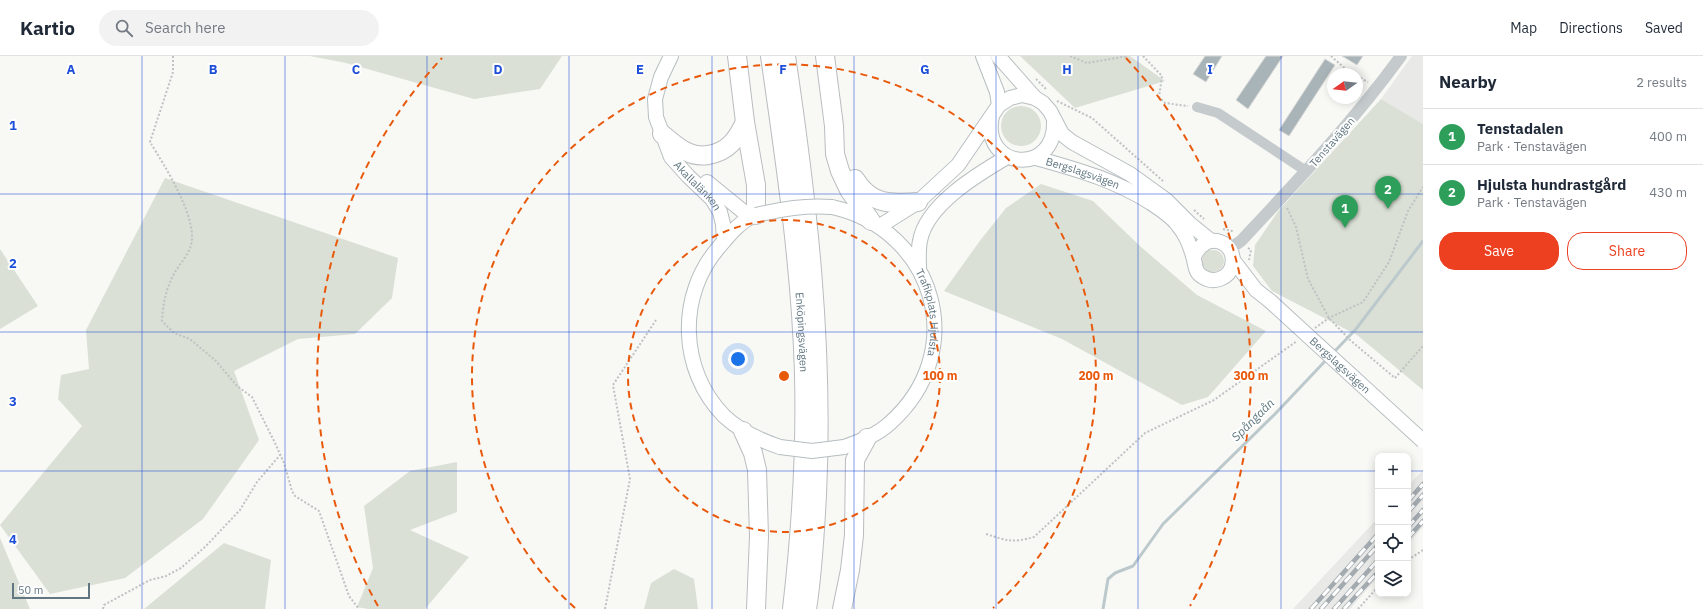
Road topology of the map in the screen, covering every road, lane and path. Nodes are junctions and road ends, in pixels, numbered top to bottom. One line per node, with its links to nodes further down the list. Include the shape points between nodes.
1 (173, 56): 53 (path, via 173,72 150,142 180,193 193,236 190,248 174,273 164,299 162,321 174,333 190,339 216,361 237,386 252,397)
2 (671, 56): 24 (main road, Akallalänken, via 661,77 655,99 656,117)
3 (737, 56): 22 (highway)
4 (770, 56): 62 (highway, Enköpingsvägen, via 796,256 804,373 803,494)
5 (786, 56): 63 (highway, Enköpingsvägen, via 808,214 818,355 819,449 815,538)
6 (825, 56): 23 (highway)
7 (983, 56): 20 (main road, via 997,92)
8 (998, 56): 17 (main road, Bergslagsvägen)
9 (1070, 56): 10 (path, via 1087,63)
10 (1128, 56)
11 (1143, 56): 19 (path, via 1162,76 1159,97 1165,103)
12 (1332, 56): 14 (path)
13 (1401, 56): 27 (street, Tenstavägen, via 1378,89)
14 (1345, 68)
15 (1035, 78): 16 (path)
16 (1052, 95)
17 (1035, 98): 20 (main road, via 1022,95 1010,98); 21 (main road, Bergslagsvägen, via 1050,111)
18 (1057, 100): 28 (path, via 1092,118)
19 (1197, 107): 27 (street, Tenstavägen, via 1218,113)
20 (996, 110): 25 (main road, via 990,126 992,138 998,149); 30 (main road, via 958,165)
21 (1054, 120): 26 (main road, Bergslagsvägen, via 1055,132 1052,142); 38 (main road, Bergslagsvägen, via 1062,134 1072,142 1130,174 1166,200)
22 (745, 122): 24 (highway, via 738,137 729,147 709,155 687,152); 33 (highway, via 756,185)
23 (834, 126): 30 (highway, via 848,168 864,192 870,197 895,204); 35 (highway, via 834,149 840,171 849,190)
24 (662, 134): 33 (main road, Akallalänken, via 696,173 735,206); 37 (main road, Akallalänken, via 671,157 712,199 720,212)
25 (1007, 157): 26 (main road, Bergslagsvägen, via 1017,160); 42 (main road, via 948,197 935,212 920,240)
26 (1036, 158): 41 (main road, Bergslagsvägen, via 1091,173 1140,196 1175,221 1184,234)
27 (1306, 171): 39 (street, Tenstavägen)
28 (1168, 186)
29 (1423, 187): 45 (path, via 1408,211 1389,262 1363,302)
30 (918, 202): 35 (main road)
31 (1284, 202): 45 (path, via 1296,227 1308,279)
32 (1191, 207): 34 (path)
33 (753, 216): 35 (main road, Trafikplats Hjulsta, bridge, via 811,205 852,212); 37 (main road, Trafikplats Hjulsta)
34 (1208, 222)
35 (875, 223): 42 (main road, Trafikplats Hjulsta, via 902,245)
36 (1220, 229): 39 (path, via 1232,231)
37 (724, 241): 50 (main road, Trafikplats Hjulsta, via 705,266 692,295 688,316 688,338 699,379 710,398)
38 (1211, 241): 40 (main road, Bergslagsvägen, via 1224,244); 41 (main road, via 1203,244)
39 (1241, 241): 40 (street, Tenstavägen)
40 (1231, 254): 43 (main road, via 1229,272); 44 (main road, Bergslagsvägen)
41 (1194, 258): 43 (main road, Bergslagsvägen, via 1197,272 1203,277 1210,280)
42 (919, 269): 51 (main road, Trafikplats Hjulsta, via 930,295 934,314 931,356 916,393 904,410 889,424)
43 (1224, 277): 44 (main road, Bergslagsvägen)
44 (1256, 290): 52 (main road, Bergslagsvägen, bridge)
45 (1329, 318): 47 (path); 49 (path, via 1342,333 1396,378)
46 (656, 320): 60 (path, via 612,385 630,479)
47 (1311, 331)
48 (1299, 340): 54 (path, via 1214,400 1145,433 1034,537 1018,542)
49 (1423, 346)
50 (742, 431): 51 (main road, Trafikplats Hjulsta, bridge, via 780,447 812,451 844,447); 61 (highway, via 754,453 757,470 759,536)
51 (867, 438): 64 (highway, via 855,460 854,535)
52 (1423, 441)
53 (280, 456): 58 (path, via 257,482 240,510 181,568 166,576 150,580 104,605); 59 (path, via 295,496 319,511 349,596)
54 (986, 534)
55 (1423, 550): 56 (path)
56 (1411, 558)
57 (1375, 590): 65 (path)
58 (103, 609)
59 (359, 609)
60 (605, 609)
61 (756, 609)
62 (792, 609)
63 (807, 609)
64 (842, 609)
65 (1358, 609)

